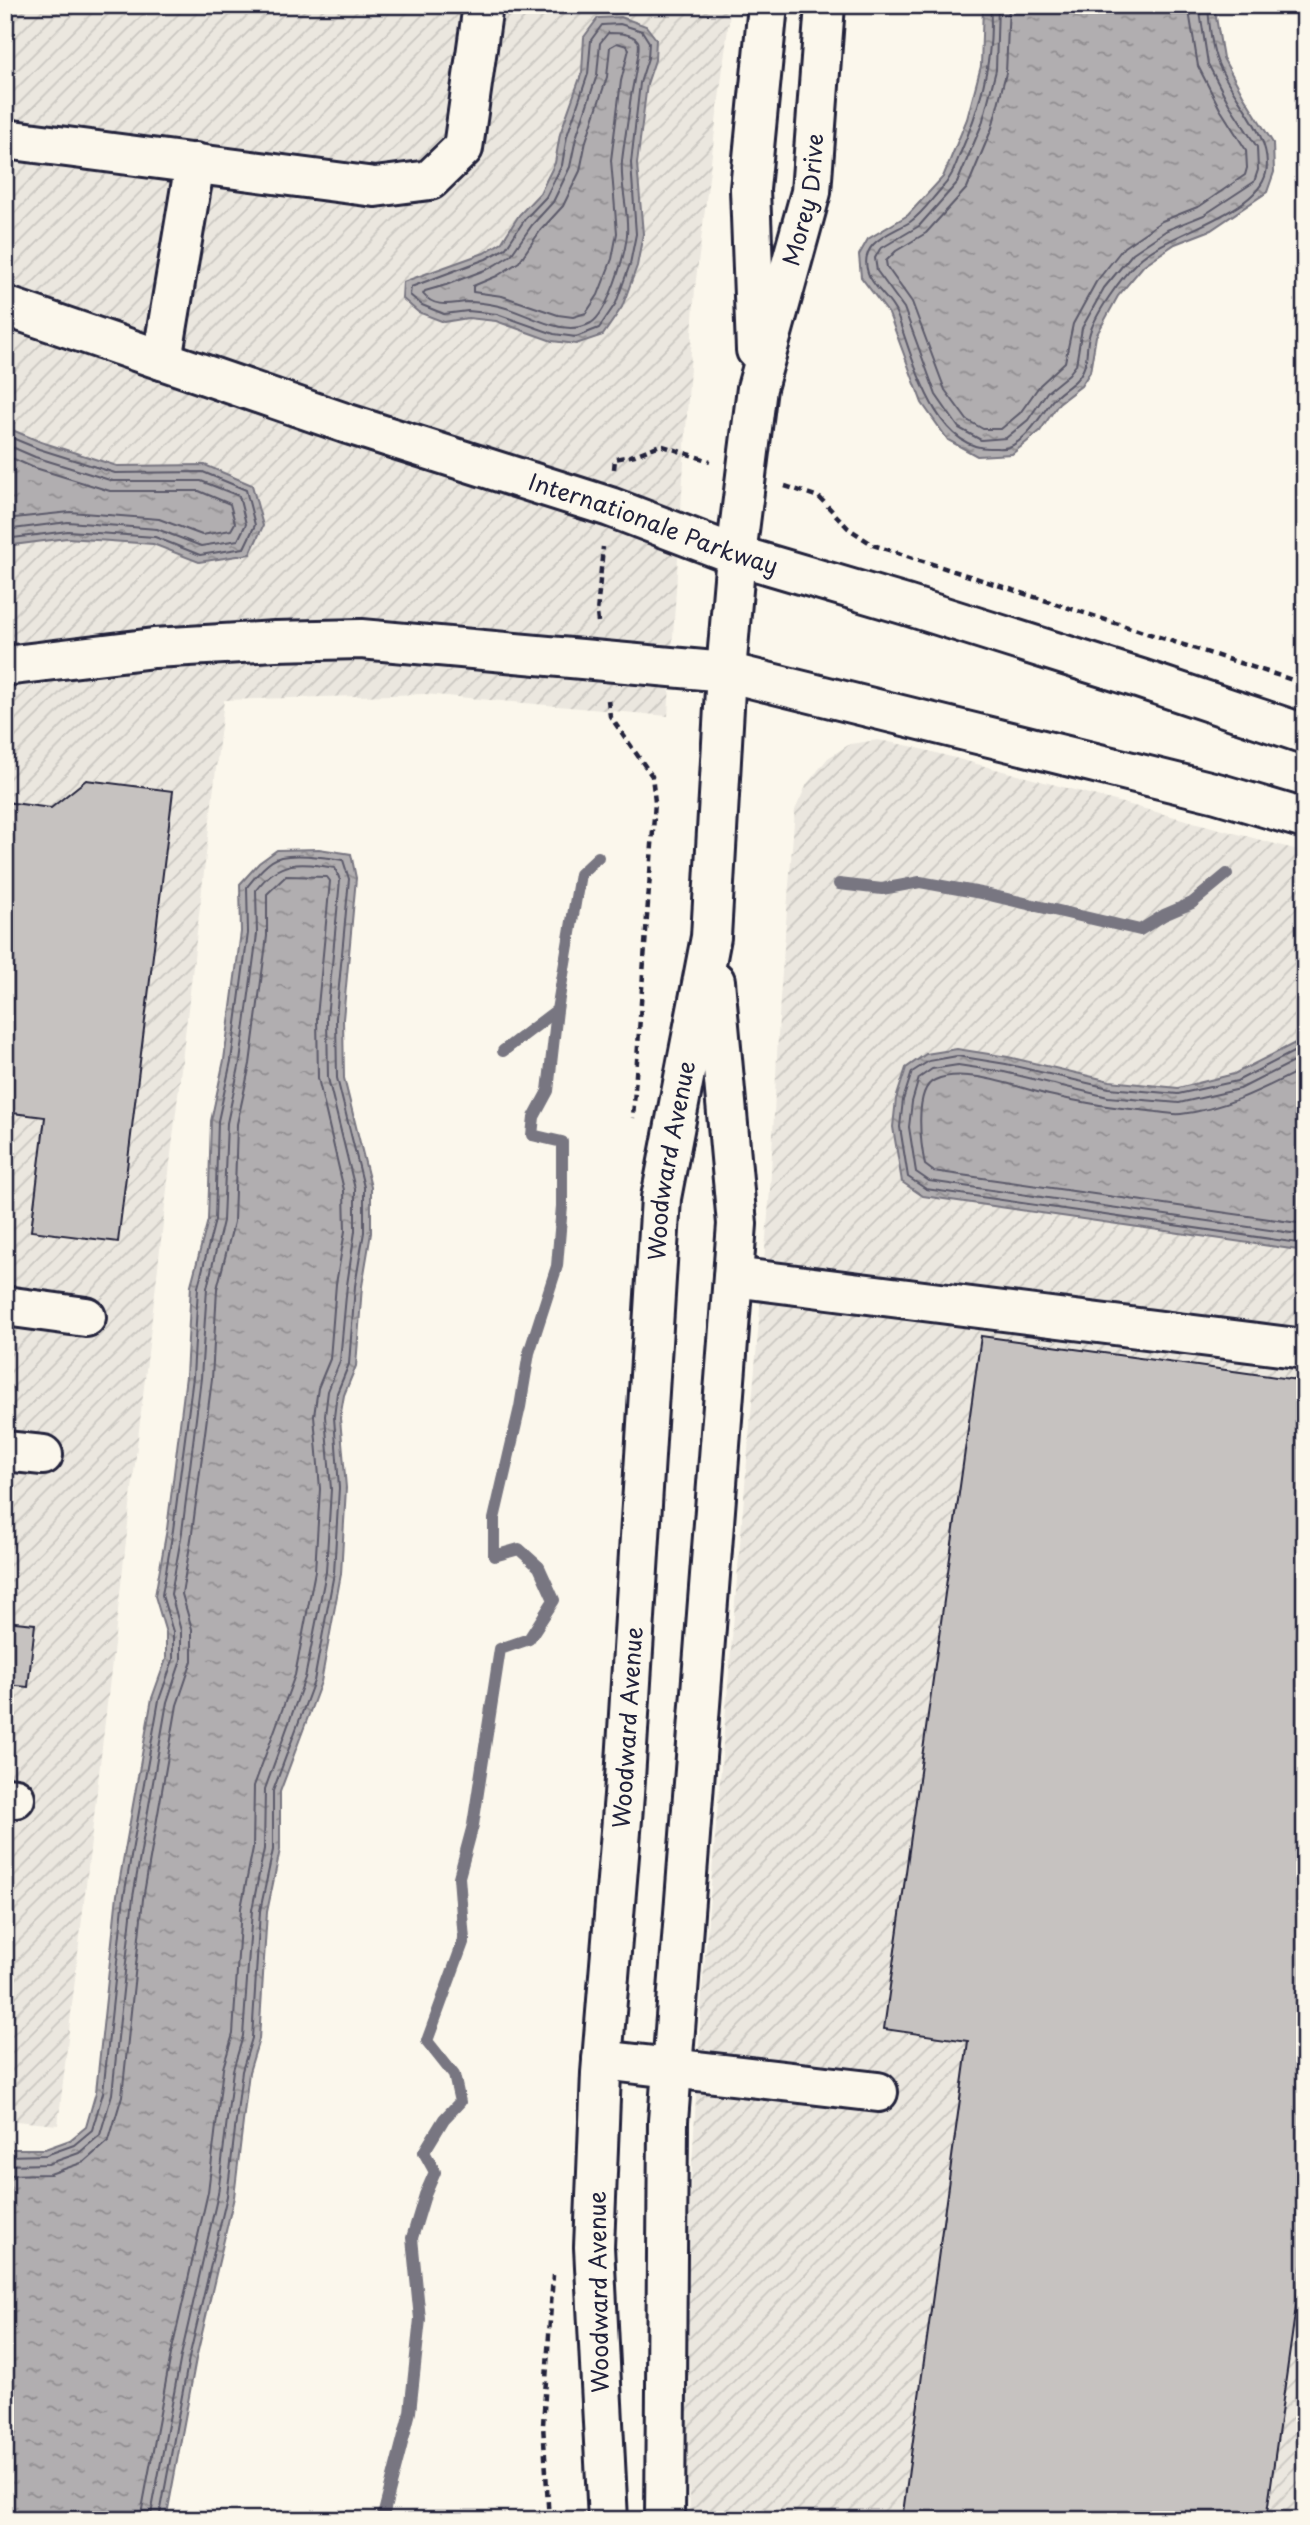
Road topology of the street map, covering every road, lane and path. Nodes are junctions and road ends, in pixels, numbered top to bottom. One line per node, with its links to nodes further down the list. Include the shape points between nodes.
1 (483, 5): 5 (street, via 463,148 430,180 374,187)
2 (768, 5): 8 (street, Morey Drive, via 750,189)
3 (825, 5): 8 (street, Morey Drive, via 811,192)
4 (5, 139): 5 (street)
5 (195, 163): 7 (street)
6 (5, 306): 7 (street, Internationale Parkway)
7 (162, 360): 12 (street, Internationale Parkway, via 610,507)
8 (757, 387): 12 (street, Morey Drive)
9 (660, 444): 10 (path, via 615,459)
10 (614, 469)
11 (819, 496): 17 (path, via 848,528 873,545)
12 (736, 555): 16 (street, Woodward Avenue); 18 (street, Internationale Parkway)
13 (601, 557): 14 (path)
14 (597, 612)
15 (5, 666): 16 (street, via 154,648 361,639)
16 (726, 672): 19 (street); 20 (street, Woodward Avenue)
17 (1305, 684)
18 (1305, 734)
19 (1305, 819)
20 (711, 937): 21 (street, Woodward Avenue, via 737,1224); 27 (street, Woodward Avenue, via 661,1198 624,1795)
21 (733, 1277): 24 (street); 28 (street, Woodward Avenue)
22 (5, 1306): 23 (street)
23 (86, 1317)
24 (1305, 1349)
25 (5, 1451): 26 (street)
26 (43, 1455)
27 (602, 2060): 28 (street); 30 (street, Woodward Avenue, via 594,2247)
28 (671, 2070): 29 (street); 31 (street, Woodward Avenue)
29 (878, 2092)
30 (608, 2520)
31 (665, 2520)

